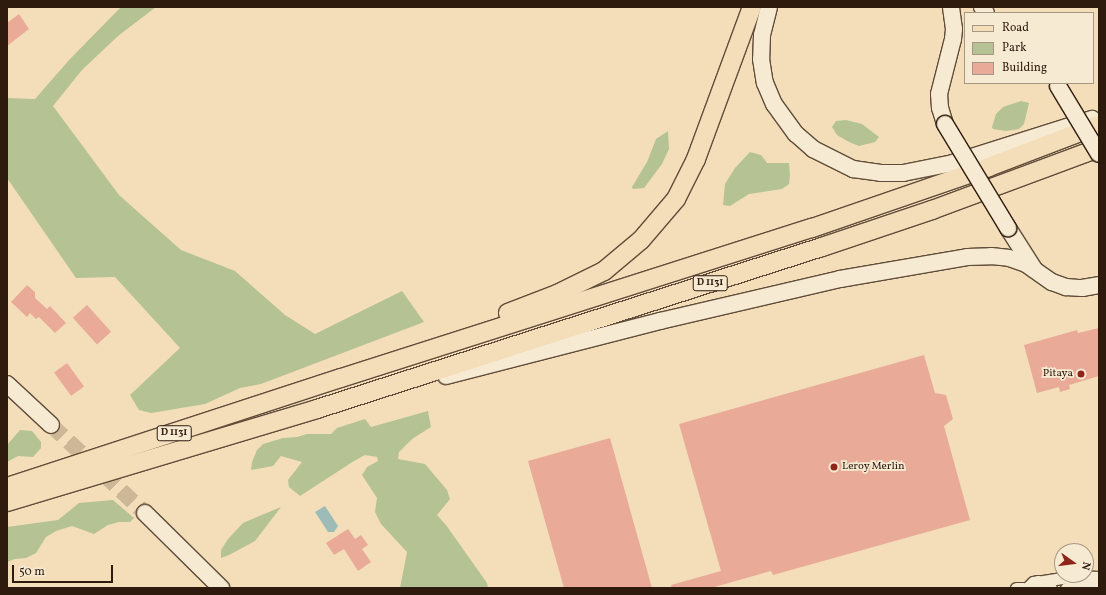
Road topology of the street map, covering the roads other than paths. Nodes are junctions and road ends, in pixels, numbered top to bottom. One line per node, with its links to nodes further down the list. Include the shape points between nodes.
1 (752, 7): 11 (main road, via 696,159 676,199 641,240 604,270 558,294)
2 (769, 7): 5 (main road, via 762,35 761,59 765,83 774,104 796,134 813,149 853,169 903,173 953,163)
3 (951, 7): 9 (main road, bridge, via 953,39 939,94 945,124)
4 (1057, 84): 8 (main road, bridge)
5 (1099, 117)
6 (1099, 125): 11 (main road, D 1131, via 989,167 812,228)
7 (1099, 148): 13 (main road, D 1131, via 932,210 822,247)
8 (1099, 154)
9 (1034, 269): 10 (main road, via 1052,282 1066,287); 13 (main road, via 1009,258 967,257 840,279 660,321)
10 (1099, 285)
11 (341, 378): 15 (main road, D 1131)
12 (7, 384): 14 (main road)
13 (317, 408): 16 (main road, D 1131)
14 (51, 425)
15 (7, 487)
16 (7, 502)
17 (145, 513): 21 (main road)
18 (1099, 577): 19 (street, via 1073,576)
19 (1046, 585): 24 (street, via 1033,582)
20 (1099, 585): 25 (street, via 1082,584)
21 (222, 588)
22 (1016, 588): 23 (street)
23 (1023, 588)
24 (1027, 588)
25 (1066, 588)

